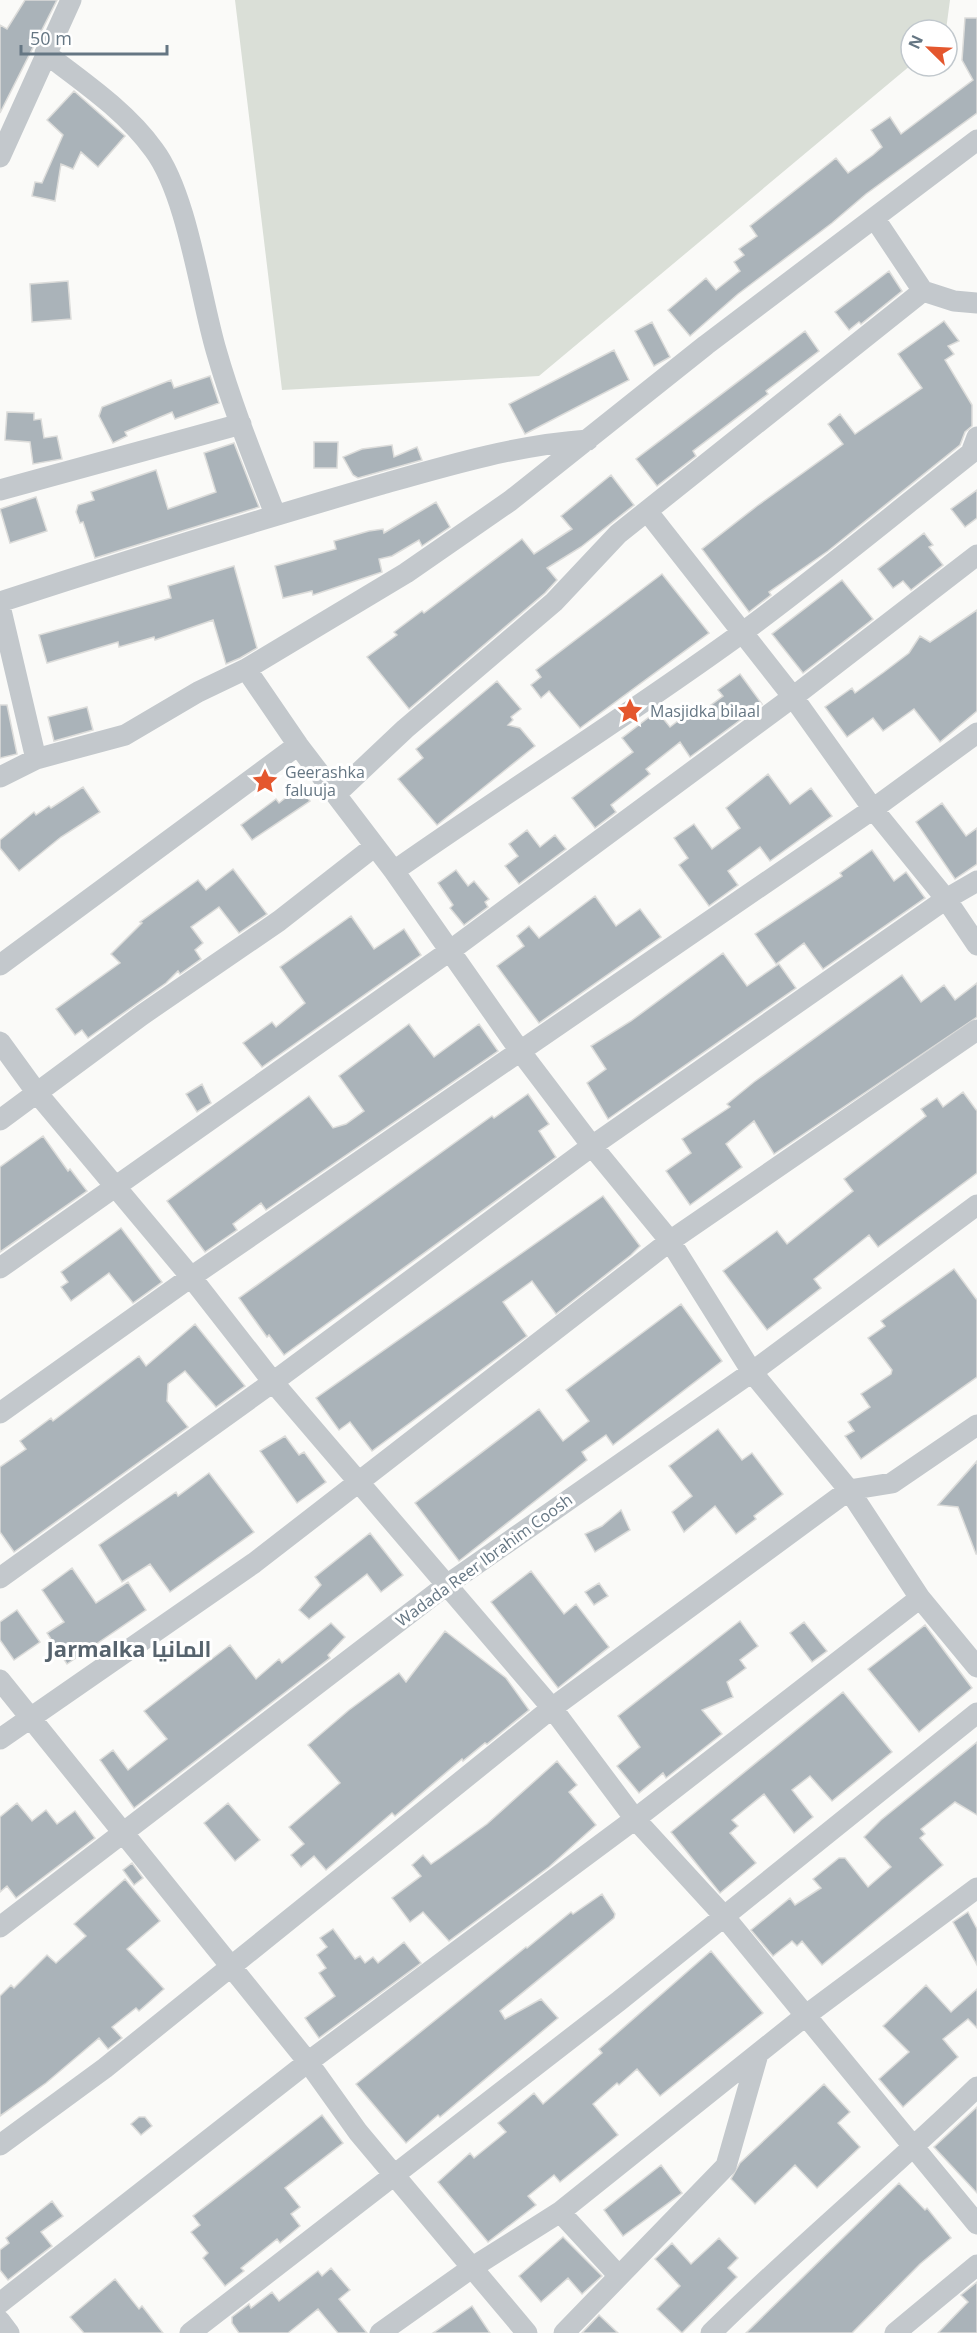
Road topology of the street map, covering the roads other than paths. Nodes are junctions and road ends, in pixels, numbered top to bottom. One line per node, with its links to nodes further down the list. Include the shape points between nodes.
1 (71, 0): 2 (street)
2 (45, 53): 4 (street); 8 (street, via 102,97 155,151 181,213 216,351)
3 (977, 140): 5 (street)
4 (0, 157)
5 (874, 219): 6 (street); 9 (street, via 706,345)
6 (923, 291): 7 (street, via 954,301); 12 (street)
7 (977, 303)
8 (241, 424): 11 (street); 13 (street)
9 (588, 440): 13 (street, via 540,443 441,466); 17 (street, via 416,567)
10 (975, 449): 16 (street)
11 (0, 490)
12 (647, 511): 16 (street); 23 (street, via 598,553 554,602 405,729)
13 (275, 514): 15 (street)
14 (977, 555): 18 (street)
15 (0, 604): 21 (street)
16 (740, 633): 18 (street); 26 (street)
17 (246, 669): 20 (street); 21 (street, via 125,735)
18 (793, 697): 24 (street); 30 (street)
19 (977, 733): 24 (street)
20 (298, 745): 23 (street); 31 (street)
21 (36, 759): 22 (street)
22 (0, 777)
23 (336, 794): 25 (street)
24 (873, 809): 28 (street); 34 (street)
25 (375, 846): 26 (street); 35 (street, via 279,921 141,1015)
26 (394, 871): 30 (street)
27 (977, 881): 28 (street)
28 (946, 899): 29 (street); 37 (street)
29 (977, 945)
30 (451, 950): 34 (street); 38 (street)
31 (0, 965)
32 (977, 1029): 40 (street)
33 (0, 1042): 35 (street)
34 (520, 1051): 37 (street); 42 (street)
35 (37, 1093): 36 (street); 38 (street)
36 (0, 1120)
37 (592, 1146): 40 (street); 44 (street)
38 (113, 1186): 41 (street); 42 (street)
39 (977, 1205): 43 (street, Wadada Reer Ibrahim Coosh)
40 (669, 1240): 43 (street); 47 (street)
41 (0, 1268)
42 (191, 1277): 44 (street); 45 (street)
43 (752, 1372): 48 (street); 50 (street, Wadada Reer Ibrahim Coosh)
44 (273, 1382): 47 (street); 49 (street)
45 (0, 1413)
46 (977, 1425): 48 (street, via 892,1483)
47 (358, 1482): 50 (street); 56 (street, via 254,1563)
48 (849, 1490): 51 (street); 54 (street)
49 (0, 1578)
50 (448, 1584): 54 (street); 59 (street, Wadada Reer Ibrahim Coosh)
51 (920, 1598): 52 (street); 58 (street)
52 (976, 1663)
53 (0, 1680): 56 (street)
54 (552, 1708): 58 (street); 63 (street)
55 (977, 1713): 61 (street)
56 (29, 1717): 57 (street); 59 (street)
57 (0, 1739)
58 (634, 1819): 61 (street); 66 (street)
59 (123, 1833): 62 (street, Wadada Reer Ibrahim Coosh); 63 (street)
60 (975, 1893): 64 (street)
61 (723, 1915): 64 (street); 70 (street)
62 (0, 1927)
63 (228, 1966): 66 (street); 68 (street, via 105,2068)
64 (806, 2016): 65 (street); 69 (street)
65 (758, 2054): 71 (street); 75 (street, via 726,2166)
66 (308, 2062): 70 (street); 76 (street)
67 (977, 2087): 69 (street)
68 (0, 2145)
69 (914, 2148): 72 (street); 83 (street)
70 (394, 2175): 74 (street); 79 (street)
71 (560, 2212): 74 (street); 75 (street)
72 (977, 2224)
73 (977, 2265): 84 (street)
74 (473, 2267): 80 (street); 81 (street)
75 (619, 2276): 82 (street)
76 (0, 2303)
77 (0, 2322): 78 (street)
78 (9, 2333)
79 (190, 2333)
80 (380, 2333)
81 (527, 2333)
82 (564, 2333)
83 (711, 2333)
84 (895, 2333)

